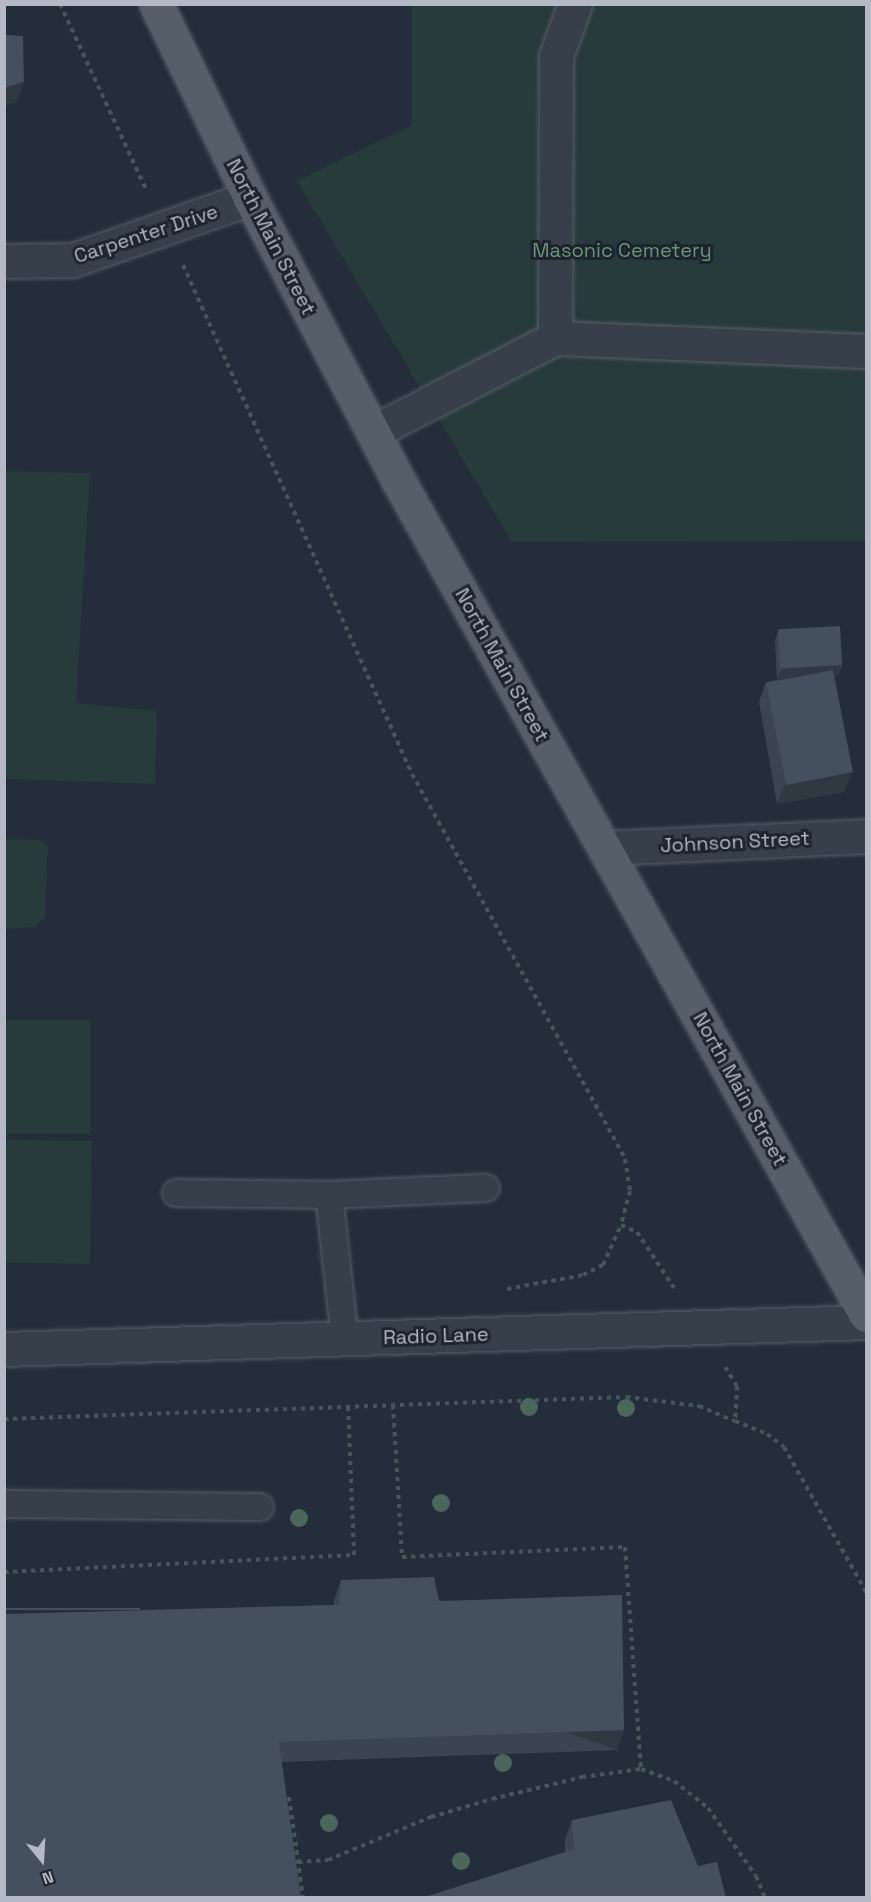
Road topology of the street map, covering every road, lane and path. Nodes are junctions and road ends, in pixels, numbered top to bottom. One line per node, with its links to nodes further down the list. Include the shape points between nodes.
1 (60, 4): 5 (path)
2 (156, 4): 4 (main road, North Main Street)
3 (575, 4): 8 (street, via 556,56)
4 (250, 198): 7 (street, Carpenter Drive, via 74,260); 10 (main road, North Main Street)
5 (151, 199)
6 (179, 257): 16 (path, via 412,774 625,1159 630,1191 621,1225)
7 (4, 261)
8 (555, 338): 9 (street); 10 (street)
9 (867, 351)
10 (373, 432): 12 (main road, North Main Street)
11 (867, 836): 12 (street, Johnson Street)
12 (604, 848): 17 (main road, North Main Street)
13 (486, 1188): 15 (lane)
14 (176, 1193): 15 (lane)
15 (329, 1195): 19 (lane)
16 (637, 1232)
17 (867, 1315)
18 (867, 1322): 19 (street, Radio Lane)
19 (345, 1339): 20 (street, Radio Lane)
20 (4, 1349)
21 (737, 1386): 25 (path)
22 (393, 1405): 23 (path); 25 (path, via 626,1397 699,1406); 30 (path, via 402,1557 625,1546)
23 (348, 1407): 24 (path); 28 (path, via 354,1555)
24 (4, 1419)
25 (735, 1421): 29 (path, via 767,1434 784,1447)
26 (4, 1504): 27 (lane)
27 (260, 1507)
28 (4, 1572)
29 (867, 1592)
30 (641, 1769): 32 (path, via 582,1777 492,1799 431,1817 338,1856); 34 (path, via 674,1781 708,1808 756,1876)
31 (289, 1797): 32 (path)
32 (298, 1862): 33 (path)
33 (303, 1898)
34 (765, 1898)

